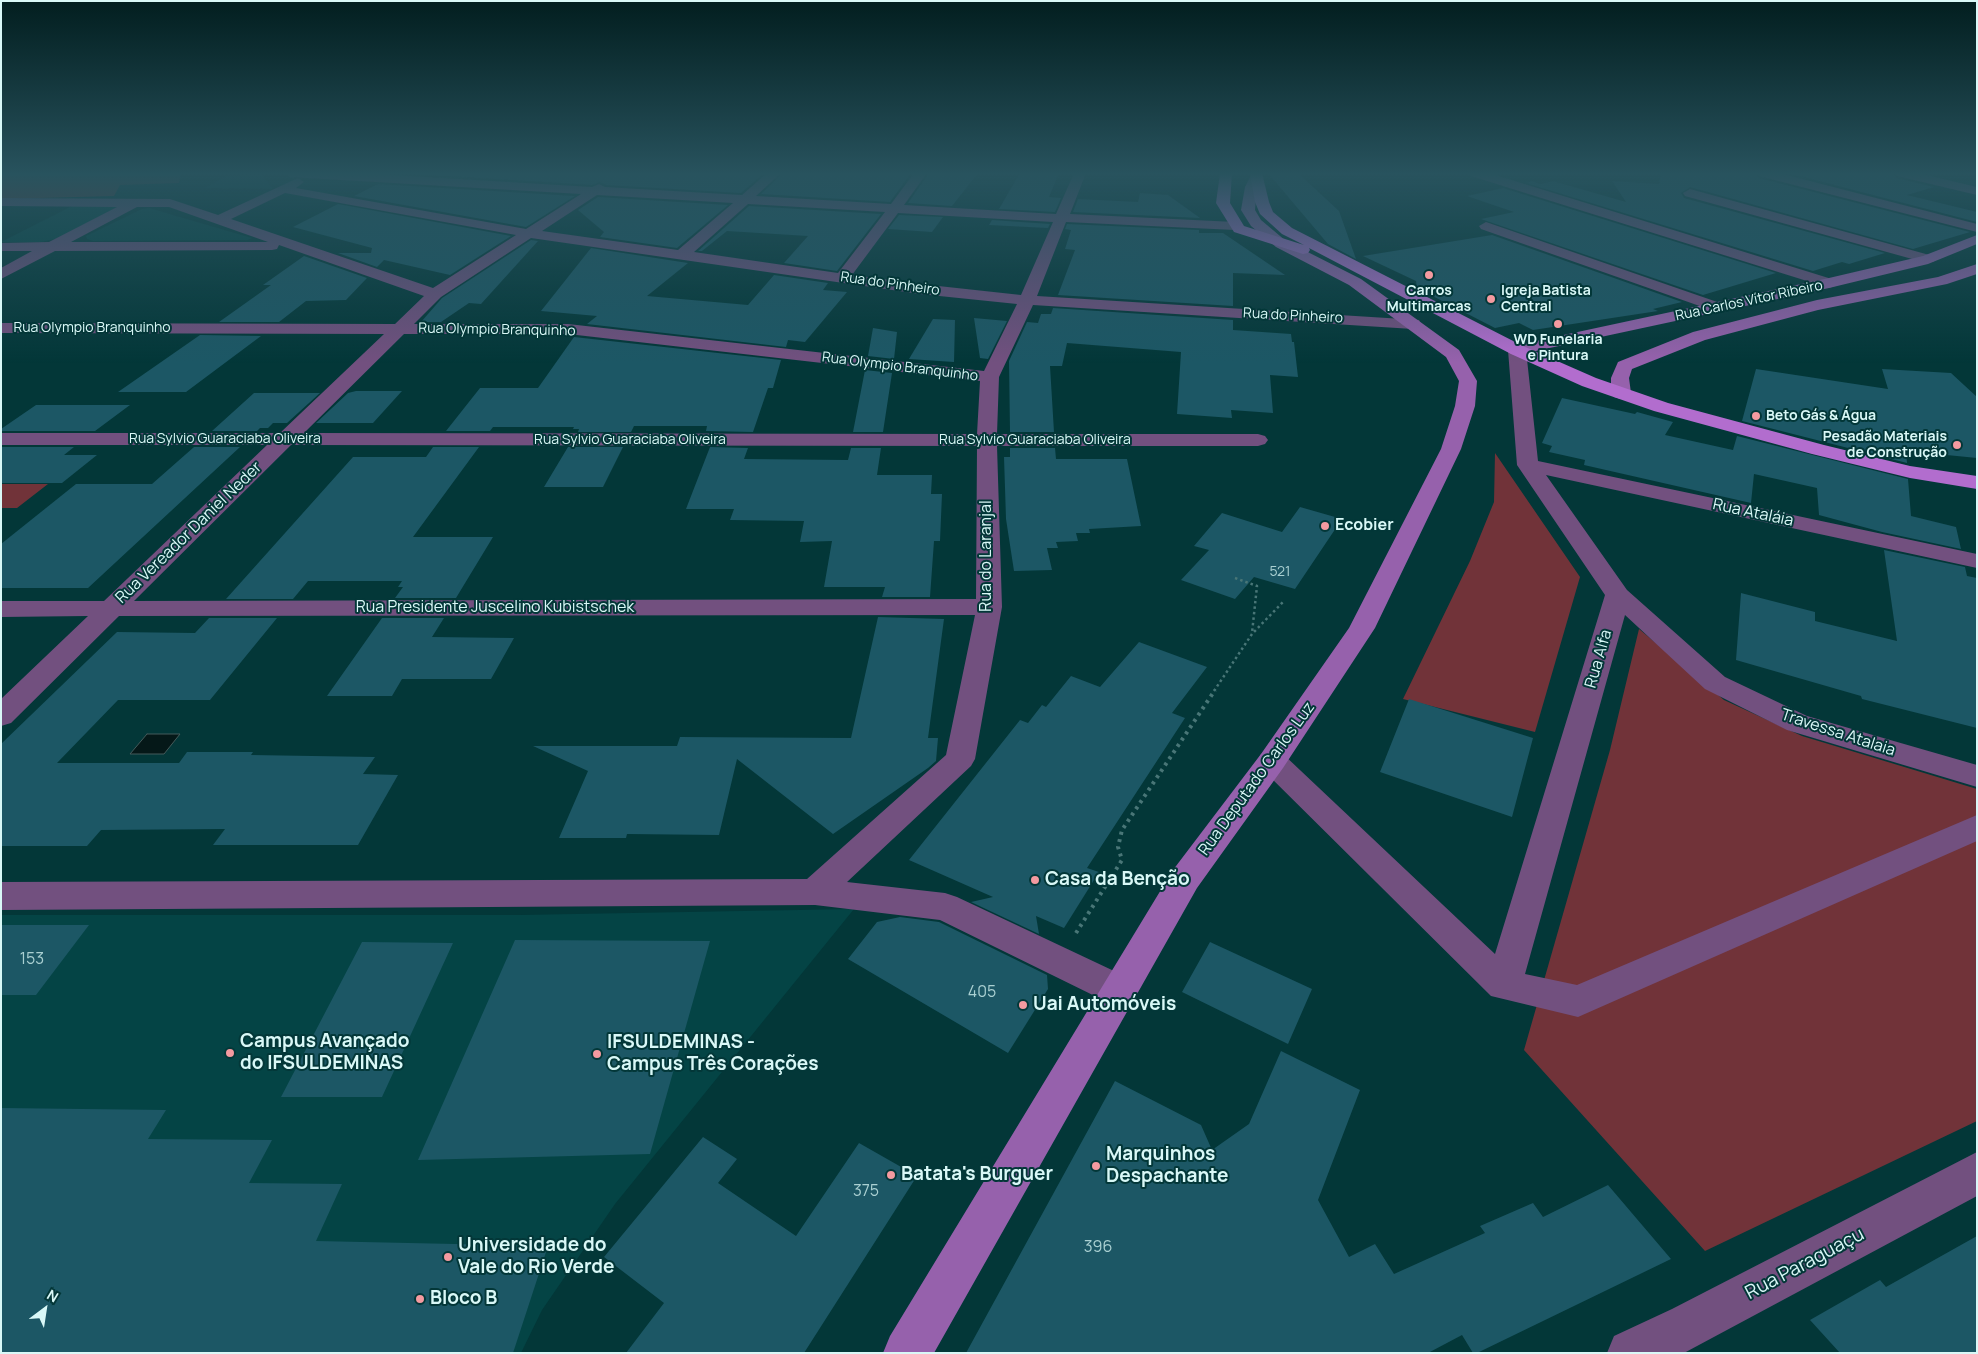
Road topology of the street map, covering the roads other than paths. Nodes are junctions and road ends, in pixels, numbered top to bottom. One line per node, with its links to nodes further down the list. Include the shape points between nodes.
1 (72, 236): 17 (street)
2 (267, 236): 18 (street)
3 (528, 236): 27 (street, Rua Vereador Daniel Neder)
4 (547, 236): 20 (street, Rua do Pinheiro)
5 (703, 236): 20 (street)
6 (874, 236): 25 (street)
7 (1054, 236): 29 (street, Rua do Laranjal)
8 (1249, 236): 28 (main road, Rua Deputado Carlos Luz, via 1313,273)
9 (1261, 236): 16 (main road, Rua Deputado Carlos Luz)
10 (1272, 236): 16 (main road, Rua Deputado Carlos Luz)
11 (1297, 236): 24 (main road)
12 (1515, 236): 30 (street)
13 (1678, 236): 26 (street)
14 (1846, 236): 21 (street)
15 (1977, 239): 21 (main road, Rua Carlos Vítor Ribeiro)
16 (1281, 244): 24 (main road, Rua Deputado Carlos Luz); 28 (main road, Rua Deputado Carlos Luz, via 1355,282)
17 (53, 246): 18 (street); 19 (street); 23 (street)
18 (296, 246): 27 (street)
19 (1, 247)
20 (682, 255): 25 (street, Rua do Pinheiro)
21 (1928, 259): 26 (main road, Rua Carlos Vítor Ribeiro)
22 (1977, 269): 36 (main road, Rua Carlos Vítor Ribeiro, via 1941,280 1817,305 1708,334)
23 (1, 274)
24 (1375, 275): 34 (main road)
25 (842, 278): 29 (street, Rua do Pinheiro)
26 (1829, 283): 30 (main road, Rua Carlos Vítor Ribeiro)
27 (435, 294): 33 (street, Rua Vereador Daniel Neder)
28 (1375, 296): 31 (main road, Rua Deputado Carlos Luz)
29 (1027, 300): 31 (street, Rua do Pinheiro); 37 (street, Rua do Laranjal)
30 (1717, 307): 34 (main road, Rua Carlos Vítor Ribeiro, via 1593,342)
31 (1413, 324): 51 (main road, Rua Deputado Carlos Luz, via 1453,354 1468,381 1451,449 1362,628)
32 (1, 328): 33 (street, Rua Olympio Branquinho)
33 (398, 329): 37 (street, Rua Olympio Branquinho, via 568,329); 40 (street, Rua Vereador Daniel Neder)
34 (1517, 350): 38 (main road); 43 (street)
35 (1615, 354): 36 (main road)
36 (1640, 358): 38 (main road, Rua Carlos Vítor Ribeiro, via 1624,366)
37 (990, 377): 41 (street, Rua do Laranjal)
38 (1621, 393): 44 (main road, via 1819,450 1910,472)
39 (1, 439): 40 (street, Rua Sylvio Guaraciaba Oliveira)
40 (285, 440): 41 (street, Rua Sylvio Guaraciaba Oliveira); 48 (street, Rua Vereador Daniel Neder)
41 (987, 440): 42 (street, Rua Sylvio Guaraciaba Oliveira); 47 (street, Rua do Laranjal)
42 (1258, 440)
43 (1528, 464): 45 (street, Rua Ataláia); 46 (street)
44 (1977, 483)
45 (1977, 561)
46 (1618, 595): 52 (street, Travessa Atalaia, via 1714,683 1797,723); 56 (street, Rua Alfa)
47 (989, 607): 48 (street, Rua Presidente Juscelino Kubistschek); 54 (street, Rua do Laranjal, via 960,758)
48 (112, 608): 49 (street, Rua Presidente Juscelino Kubistschek); 50 (street, Rua Vereador Daniel Neder)
49 (1, 609)
50 (1, 716)
51 (1272, 761): 56 (street); 57 (main road, Rua Deputado Carlos Luz, via 1185,879)
52 (1977, 776)
53 (1977, 827): 56 (street, via 1578,1001)
54 (815, 892): 55 (street); 57 (street, via 945,907)
55 (1, 896)
56 (1504, 985)
57 (1118, 990): 59 (main road, Rua Deputado Carlos Luz)
58 (1977, 1173): 60 (street, Rua Paraguaçu, via 1689,1326)
59 (907, 1353)
60 (1631, 1353)

